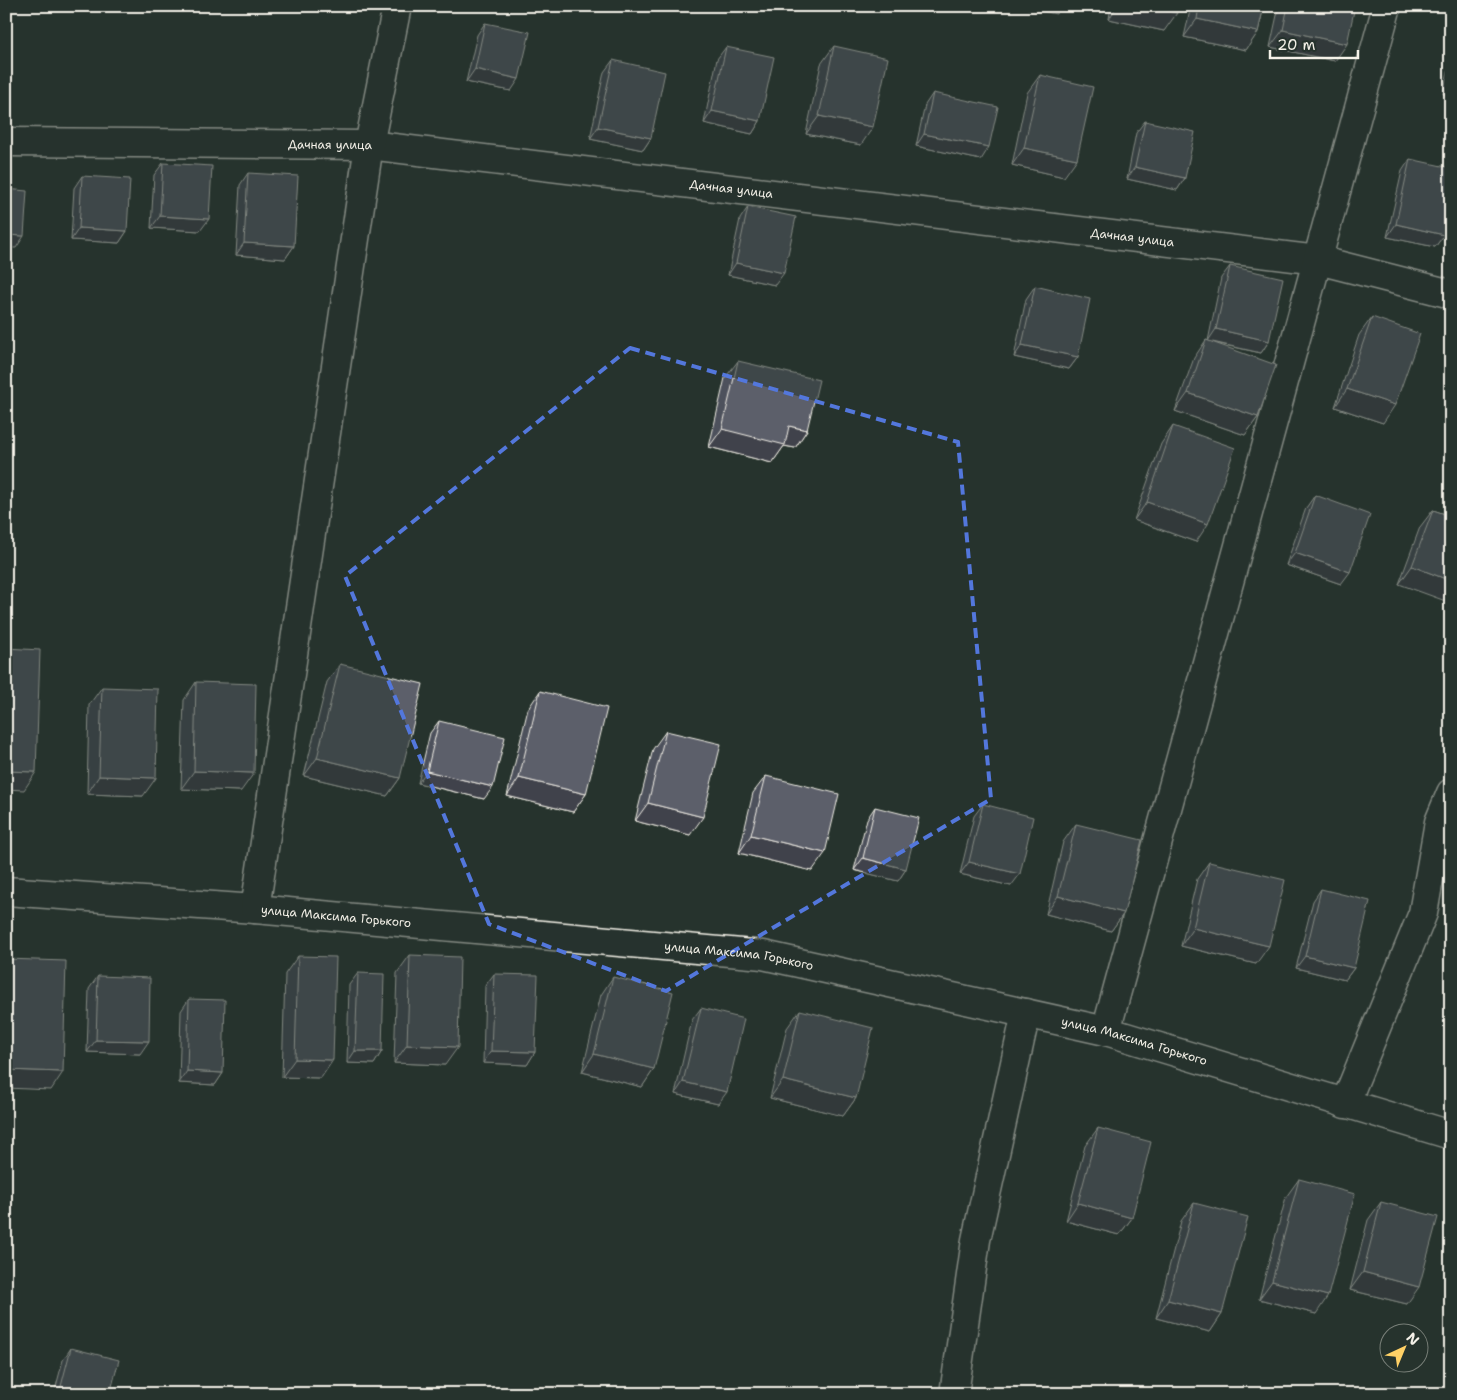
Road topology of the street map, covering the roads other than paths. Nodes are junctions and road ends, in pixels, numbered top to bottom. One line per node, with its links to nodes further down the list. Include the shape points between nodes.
1 (397, 6): 4 (street)
2 (1387, 6): 5 (street)
3 (6, 142): 4 (street, Дачная улица)
4 (369, 145): 5 (street, Дачная улица); 9 (street)
5 (1318, 260): 6 (street, Дачная улица); 11 (street)
6 (1451, 294)
7 (1451, 793): 12 (street, via 1439,822 1423,913)
8 (6, 891): 9 (street, улица Максима Горького)
9 (255, 909): 10 (street, улица Максима Горького, via 763,955)
10 (1026, 1012): 11 (street, улица Максима Горького); 14 (street, via 976,1240)
11 (1106, 1031): 12 (street, улица Максима Горького)
12 (1345, 1104): 13 (street, улица Максима Горького)
13 (1451, 1135)
14 (954, 1394)

